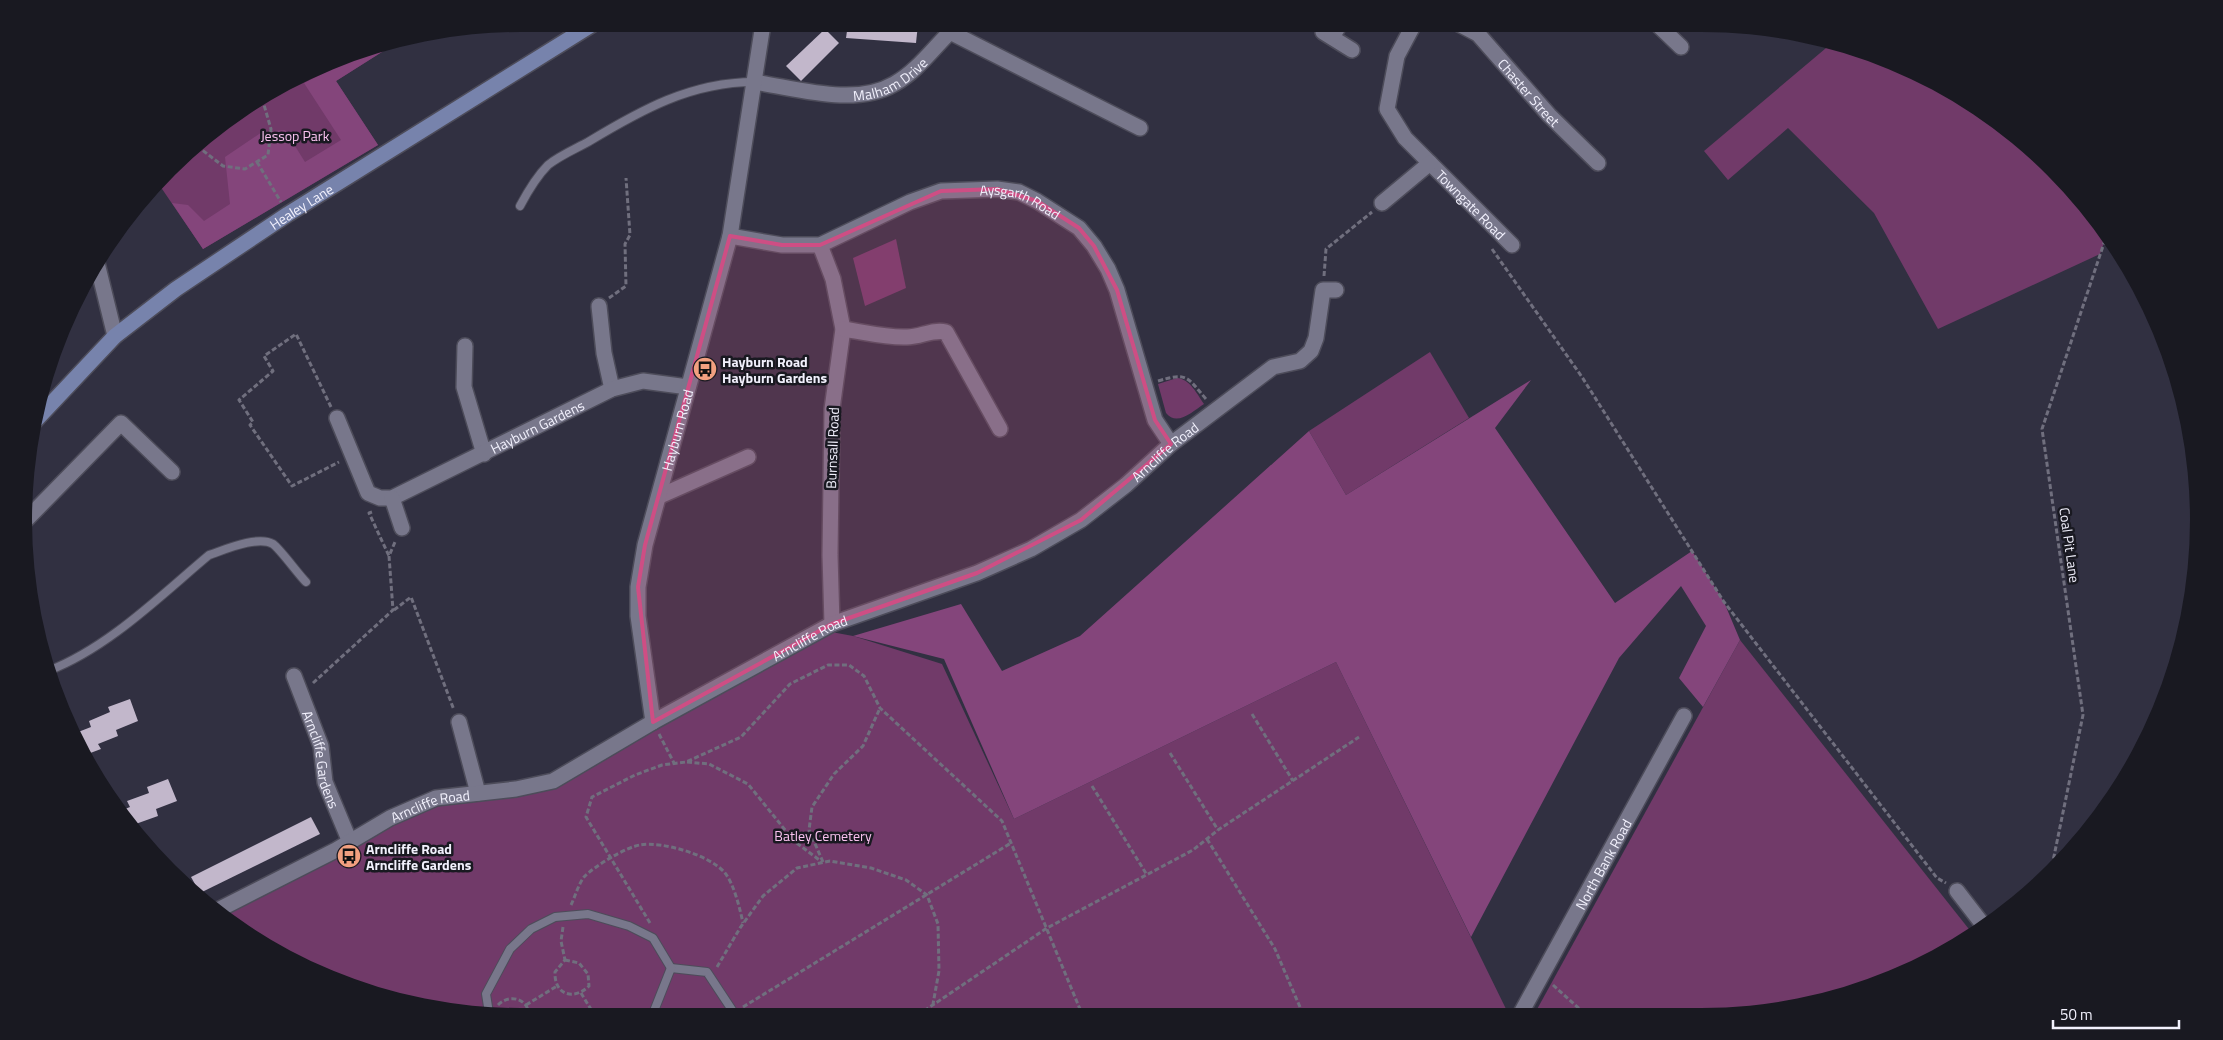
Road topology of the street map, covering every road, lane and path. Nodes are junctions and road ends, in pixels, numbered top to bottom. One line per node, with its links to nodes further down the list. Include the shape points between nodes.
1 (580, 32): 21 (main road, Healey Lane)
2 (762, 32): 11 (street, Hayburn Road)
3 (949, 32): 11 (street, Malham Drive, via 909,74 875,92 840,95)
4 (960, 32): 13 (street, Malham Drive)
5 (1331, 32): 10 (street, via 1328,35)
6 (1410, 32): 16 (street, Towngate Road, via 1397,56 1387,109 1405,138)
7 (1474, 32): 17 (street, Chaster Street)
8 (1665, 32): 9 (street)
9 (1681, 48)
10 (1352, 50)
11 (754, 82): 20 (lane, via 733,82 683,93 637,114 549,165 532,183); 22 (street, Hayburn Road)
12 (264, 105): 15 (path, via 271,129 268,155)
13 (1140, 128)
14 (202, 150): 15 (path, via 223,166 245,169)
15 (256, 162): 21 (path)
16 (1430, 163): 19 (street, Towngate Road); 25 (street, Towngate Road)
17 (1598, 163)
18 (626, 178): 29 (path, via 630,235 625,244 626,286)
19 (1382, 203): 28 (path, via 1326,249)
20 (520, 206)
21 (288, 214): 31 (main road, Healey Lane, via 176,289)
22 (730, 236): 26 (street, Aysgarth Road, via 782,246); 34 (street, Hayburn Road)
23 (2104, 243): 73 (path, Coal Pit Lane, via 2042,430 2083,715)
24 (1490, 245): 76 (path, via 1582,377 1724,602 1937,878)
25 (1512, 245)
26 (820, 246): 30 (street, Burnsall Road, via 833,279); 33 (street, Aysgarth Road, via 940,191 997,189 1019,192 1063,216 1079,228 1094,246 1117,290)
27 (100, 273): 31 (street)
28 (1330, 290): 37 (street, Arncliffe Road, via 1310,351 1300,361 1273,367)
29 (599, 306): 35 (street)
30 (843, 329): 39 (street, via 909,337 937,330 946,332); 52 (street, Burnsall Road, via 832,409)
31 (115, 336): 36 (main road, Healey Lane)
32 (465, 346): 41 (street, via 464,387)
33 (1145, 384): 37 (path, via 1182,376 1189,379); 40 (street, Aysgarth Road, via 1155,420)
34 (688, 387): 35 (street, Hayburn Gardens, via 643,381); 45 (street, Hayburn Road)
35 (612, 389): 41 (street, Hayburn Gardens)
36 (45, 410)
37 (1215, 412): 40 (street, Arncliffe Road)
38 (337, 418): 42 (street); 42 (path, via 296,334 264,356 273,371 239,400 253,422 250,425 292,486)
39 (1000, 429)
40 (1171, 444): 52 (street, Arncliffe Road, via 1081,520 1030,549 977,573)
41 (484, 454): 46 (street, Hayburn Gardens)
42 (352, 455): 46 (street, via 368,492)
43 (748, 457): 45 (street)
44 (172, 472): 47 (street, via 121,423)
45 (660, 496): 60 (street, Hayburn Road, via 645,545 638,587 638,616)
46 (393, 501): 48 (street); 49 (path, via 369,513)
47 (32, 513)
48 (402, 528): 49 (path)
49 (389, 556): 51 (path)
50 (306, 582): 53 (lane, via 272,544 256,541 209,555 102,642)
51 (394, 610): 55 (path); 59 (path, via 411,597)
52 (832, 624): 60 (street, Arncliffe Road)
53 (55, 668)
54 (294, 676): 55 (street, Arncliffe Gardens)
55 (301, 694): 70 (street, Arncliffe Gardens, via 321,746 325,782)
56 (880, 708): 63 (path, via 864,676 849,665 828,665 790,684 741,737); 71 (path, via 1002,821); 74 (path, via 863,746 834,774 812,807 809,830)
57 (1252, 714): 65 (path)
58 (1684, 716): 86 (street, North Bank Road)
59 (458, 722): 67 (street)
60 (653, 722): 64 (path); 67 (street, Arncliffe Road, via 553,781)
61 (1359, 737): 65 (path)
62 (1170, 753): 68 (path)
63 (686, 762): 64 (path); 74 (path, via 709,764 748,784 794,841)
64 (674, 763): 72 (path, via 635,775 592,797 586,817)
65 (1293, 781): 68 (path)
66 (1092, 786): 75 (path)
67 (478, 793): 70 (street, Arncliffe Road, via 436,798 390,818)
68 (1218, 830): 69 (path)
69 (1207, 839): 75 (path); 101 (path, via 1275,949)
70 (350, 842): 78 (street, Arncliffe Road)
71 (1012, 843): 77 (path); 83 (path)
72 (610, 858): 79 (path, via 584,878); 81 (path); 82 (path, via 640,845 669,846 696,854 725,873 738,902)
73 (2053, 859)
74 (823, 862): 77 (path, via 830,860 870,868 906,880); 82 (path, via 797,868 763,896)
75 (1147, 875): 83 (path)
76 (1957, 891): 80 (street)
77 (927, 895): 91 (path, via 938,924 939,971); 98 (path)
78 (223, 907)
79 (566, 916): 84 (path, via 561,941); 85 (lane, via 588,914 629,926 653,938); 92 (lane, via 555,917 531,929 510,949 486,994)
80 (1980, 921)
81 (650, 923)
82 (743, 924): 87 (path)
83 (1047, 928): 91 (path); 100 (path)
84 (565, 960): 88 (path, via 555,972); 89 (path, via 580,962 588,974 589,986)
85 (672, 968): 87 (lane, via 707,972); 96 (lane)
86 (1542, 975): 102 (street, North Bank Road); 103 (path)
87 (711, 977): 97 (lane)
88 (557, 986): 89 (path, via 564,993); 90 (path)
89 (581, 993): 95 (path)
90 (526, 1005): 93 (path, via 511,998); 94 (path)
91 (933, 1005): 99 (path)
92 (490, 1006)
93 (496, 1007)
94 (527, 1008)
95 (591, 1008)
96 (655, 1008)
97 (731, 1008)
98 (745, 1008)
99 (928, 1008)
100 (1080, 1008)
101 (1300, 1008)
102 (1524, 1008)
103 (1578, 1008)

